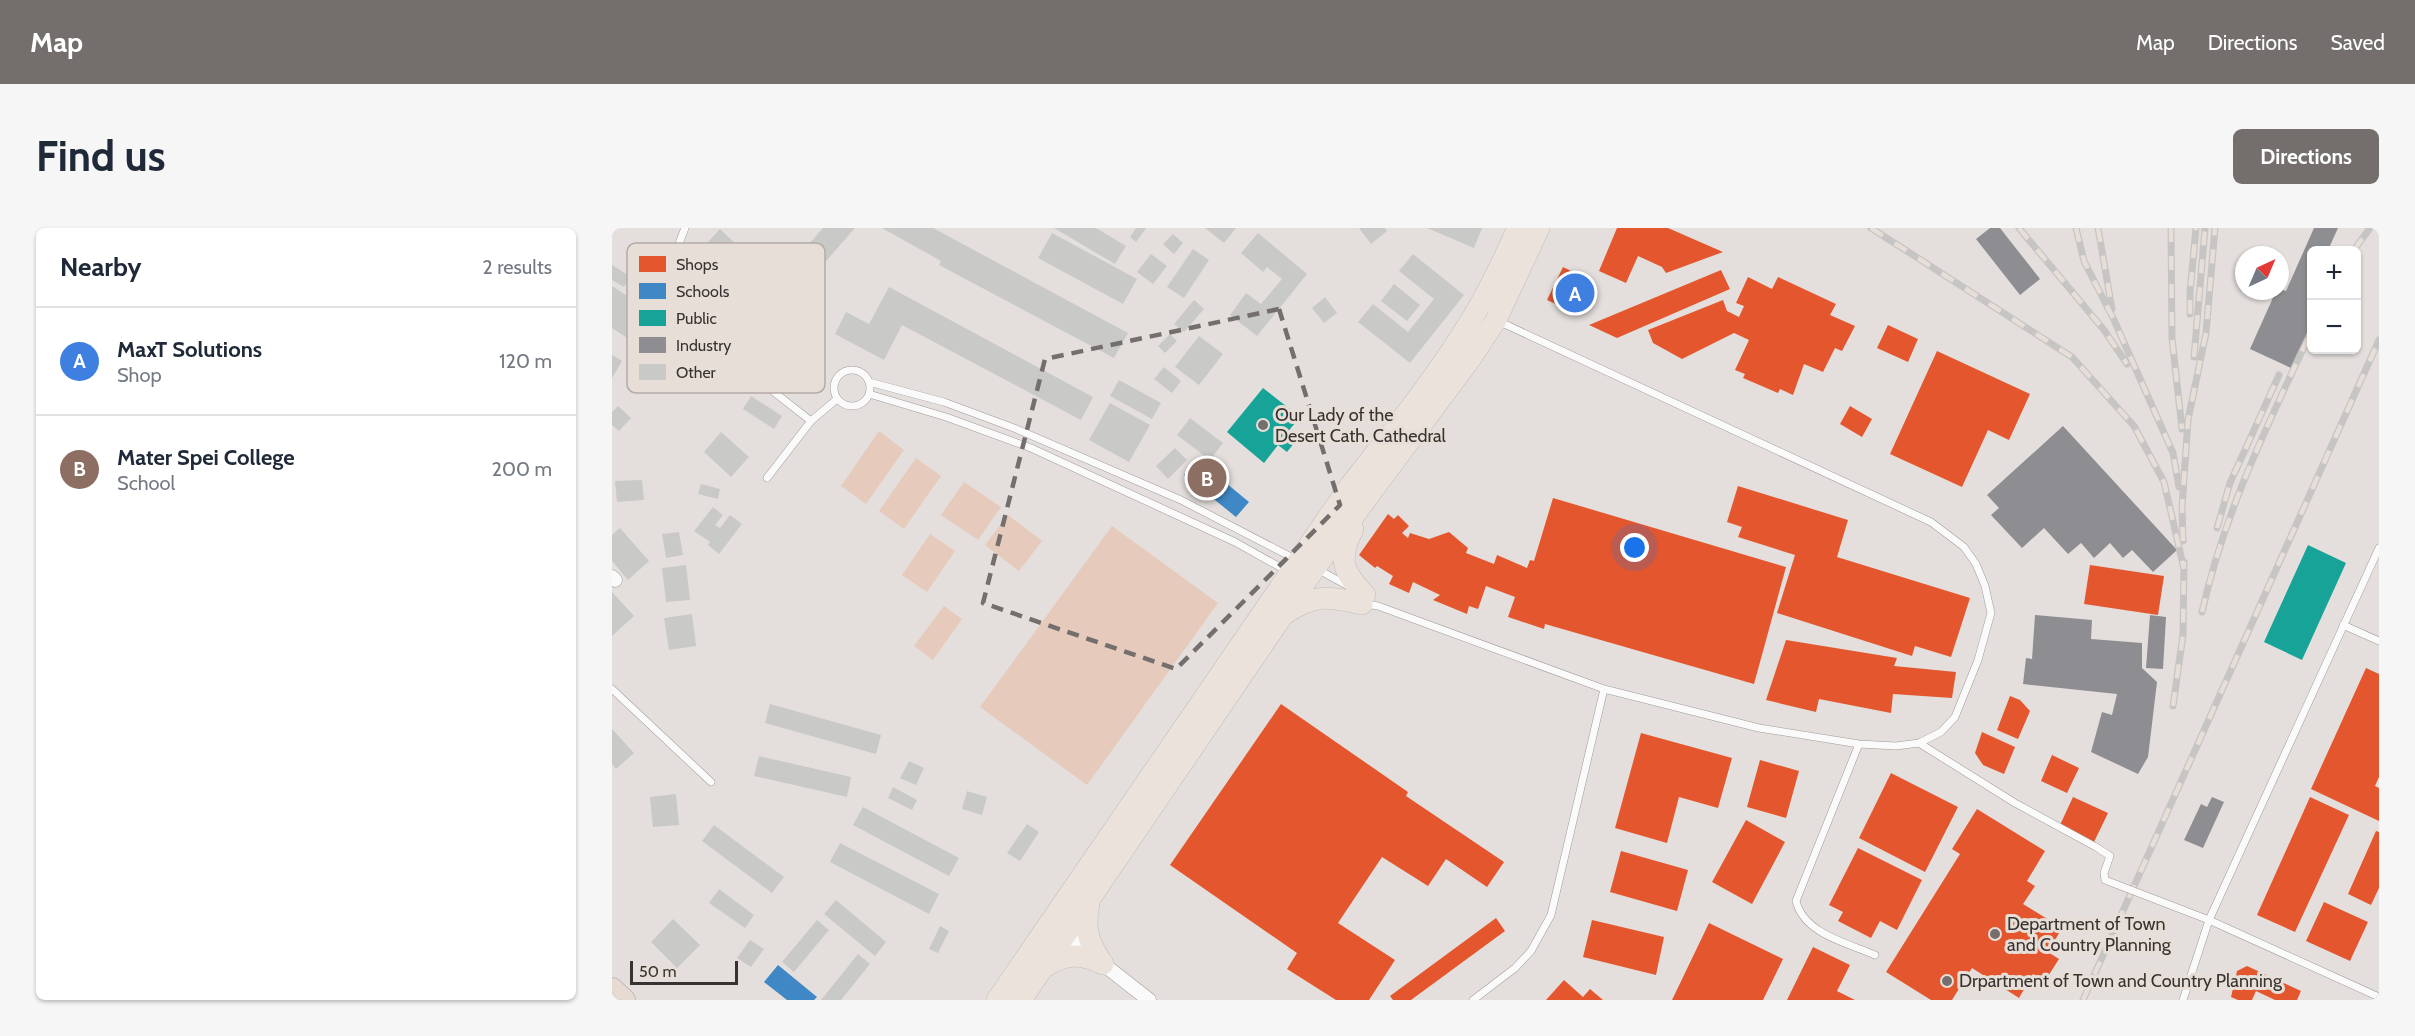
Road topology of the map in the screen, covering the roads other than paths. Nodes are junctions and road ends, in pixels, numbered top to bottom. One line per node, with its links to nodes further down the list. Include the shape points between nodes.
1 (685, 228): 4 (lane)
2 (1518, 228): 5 (main road)
3 (1539, 228): 5 (main road)
4 (679, 243)
5 (1486, 315): 12 (main road, via 1471,358); 21 (lane, via 1931,522 1964,547 1981,575 1990,613 1978,660 1955,717 1941,732)
6 (869, 381): 8 (lane); 9 (lane, via 858,371 843,372 834,384); 14 (lane, via 944,402 1014,428 1181,500)
7 (775, 393): 10 (lane)
8 (869, 394): 9 (lane, via 854,406); 14 (lane, via 1031,448)
9 (837, 399): 10 (lane)
10 (811, 421): 11 (lane)
11 (767, 478)
12 (1359, 496): 14 (main road); 15 (main road, via 1359,518 1343,555 1348,575)
13 (2379, 548): 17 (lane)
14 (1308, 576): 15 (lane); 15 (lane); 16 (main road); 26 (main road)
15 (1369, 602): 16 (main road, via 1325,598 1303,602); 20 (lane)
16 (1285, 613): 24 (main road)
17 (2343, 626): 18 (lane); 25 (lane)
18 (2379, 641)
19 (612, 689): 23 (lane)
20 (1604, 689): 22 (lane, via 1760,728); 36 (lane, via 1551,915 1531,951)
21 (1919, 743): 22 (lane); 25 (lane, bridge, via 2110,856 2105,879)
22 (1859, 744): 27 (lane, via 1796,901 1803,918 1814,928)
23 (711, 782)
24 (1089, 900): 26 (main road); 28 (main road, via 1086,928)
25 (2209, 920): 31 (lane); 37 (lane)
26 (1057, 928): 28 (street); 29 (main road); 33 (main road)
27 (1875, 955)
28 (1103, 964): 29 (main road, via 1090,957 1069,956); 35 (street)
29 (1041, 969): 34 (main road)
30 (612, 989): 32 (highway)
31 (2379, 997)
32 (624, 1000)
33 (997, 1000)
34 (1021, 1000)
35 (1149, 1000)
36 (1473, 1000)
37 (2183, 1000)

